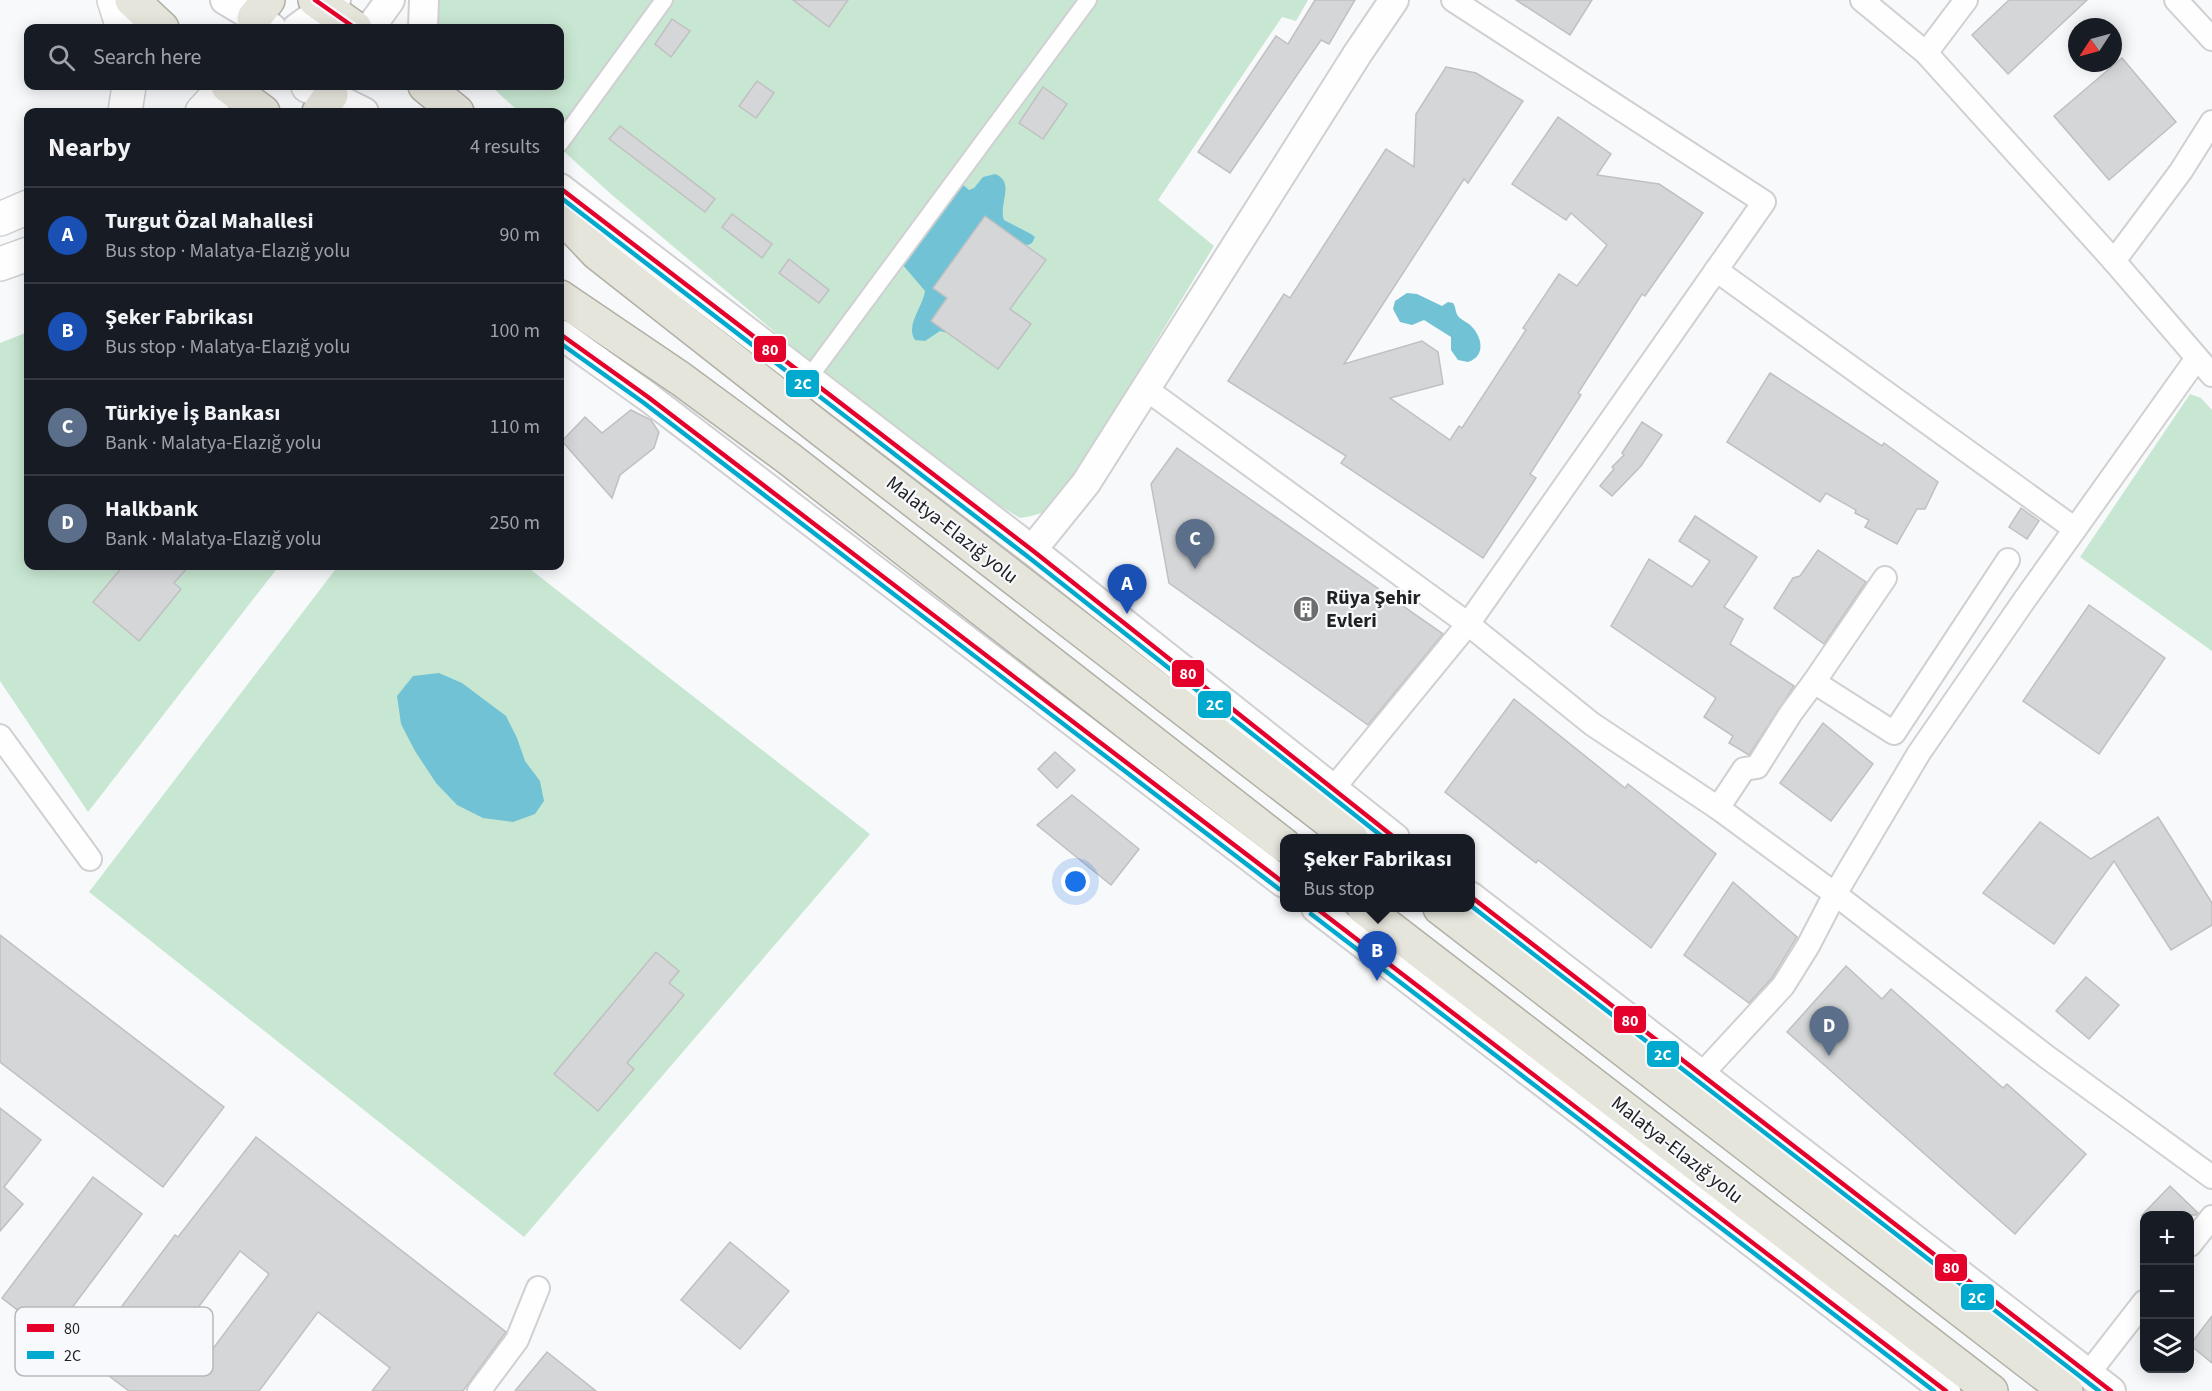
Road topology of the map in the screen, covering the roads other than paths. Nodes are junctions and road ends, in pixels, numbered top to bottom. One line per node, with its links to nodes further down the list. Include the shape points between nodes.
1 (114, 0): 15 (main road)
2 (132, 0): 16 (highway)
3 (225, 0): 14 (street)
4 (390, 0): 19 (street)
5 (424, 0): 20 (street)
6 (664, 0): 32 (street)
7 (1088, 0): 46 (street)
8 (1395, 0): 47 (street)
9 (1453, 0): 42 (street, via 1764,202)
10 (1862, 0): 22 (street)
11 (1966, 0): 22 (street)
12 (2176, 0): 21 (street)
13 (326, 3): 17 (street); 18 (highway)
14 (265, 16)
15 (122, 24)
16 (158, 24)
17 (302, 24)
18 (350, 24)
19 (373, 24)
20 (423, 24)
21 (2212, 39)
22 (1926, 53): 40 (street)
23 (128, 90): 27 (main road)
24 (223, 90): 28 (main road)
25 (233, 90): 29 (highway)
26 (319, 97): 30 (street)
27 (126, 108)
28 (206, 108)
29 (257, 108)
30 (352, 108)
31 (2212, 122): 40 (street)
32 (564, 138)
33 (564, 191): 46 (street)
34 (24, 209): 36 (main road)
35 (564, 218): 38 (highway, Malatya-Elazığ yolu)
36 (0, 219)
37 (564, 234): 38 (street)
38 (597, 253): 57 (highway, Malatya-Elazığ yolu)
39 (24, 255): 41 (main road)
40 (2114, 261): 45 (street)
41 (0, 264)
42 (1716, 270): 48 (street); 52 (street)
43 (564, 300): 59 (highway, via 788,458)
44 (564, 337): 61 (street)
45 (2204, 367): 48 (street, via 2169,395)
46 (808, 379): 49 (street)
47 (1146, 389): 49 (street, via 1086,483); 52 (street)
48 (2075, 529): 62 (street, via 1919,753)
49 (1032, 550): 55 (street)
50 (2008, 560): 53 (street, via 1893,733)
51 (1885, 578): 53 (street)
52 (1468, 624): 55 (street); 56 (street, via 1592,724)
53 (1814, 682): 56 (street, via 1757,767 1744,769)
54 (0, 736): 60 (street)
55 (1332, 790): 58 (street)
56 (1718, 808): 62 (street)
57 (1346, 834)
58 (1390, 834)
59 (1280, 842)
60 (90, 859)
61 (1280, 880)
62 (1835, 894): 67 (street, via 1783,986); 68 (street, via 2047,1057)
63 (1475, 900): 67 (street)
64 (1321, 912): 75 (street)
65 (1369, 912): 76 (highway, Malatya-Elazığ yolu)
66 (1445, 912): 73 (highway)
67 (1701, 1075): 73 (street)
68 (2212, 1176)
69 (2212, 1217): 70 (street)
70 (2194, 1240)
71 (538, 1288): 74 (street, via 516,1340)
72 (2140, 1308): 73 (street)
73 (2077, 1382): 77 (street)
74 (479, 1391)
75 (1946, 1391)
76 (1991, 1391)
77 (2111, 1391)

